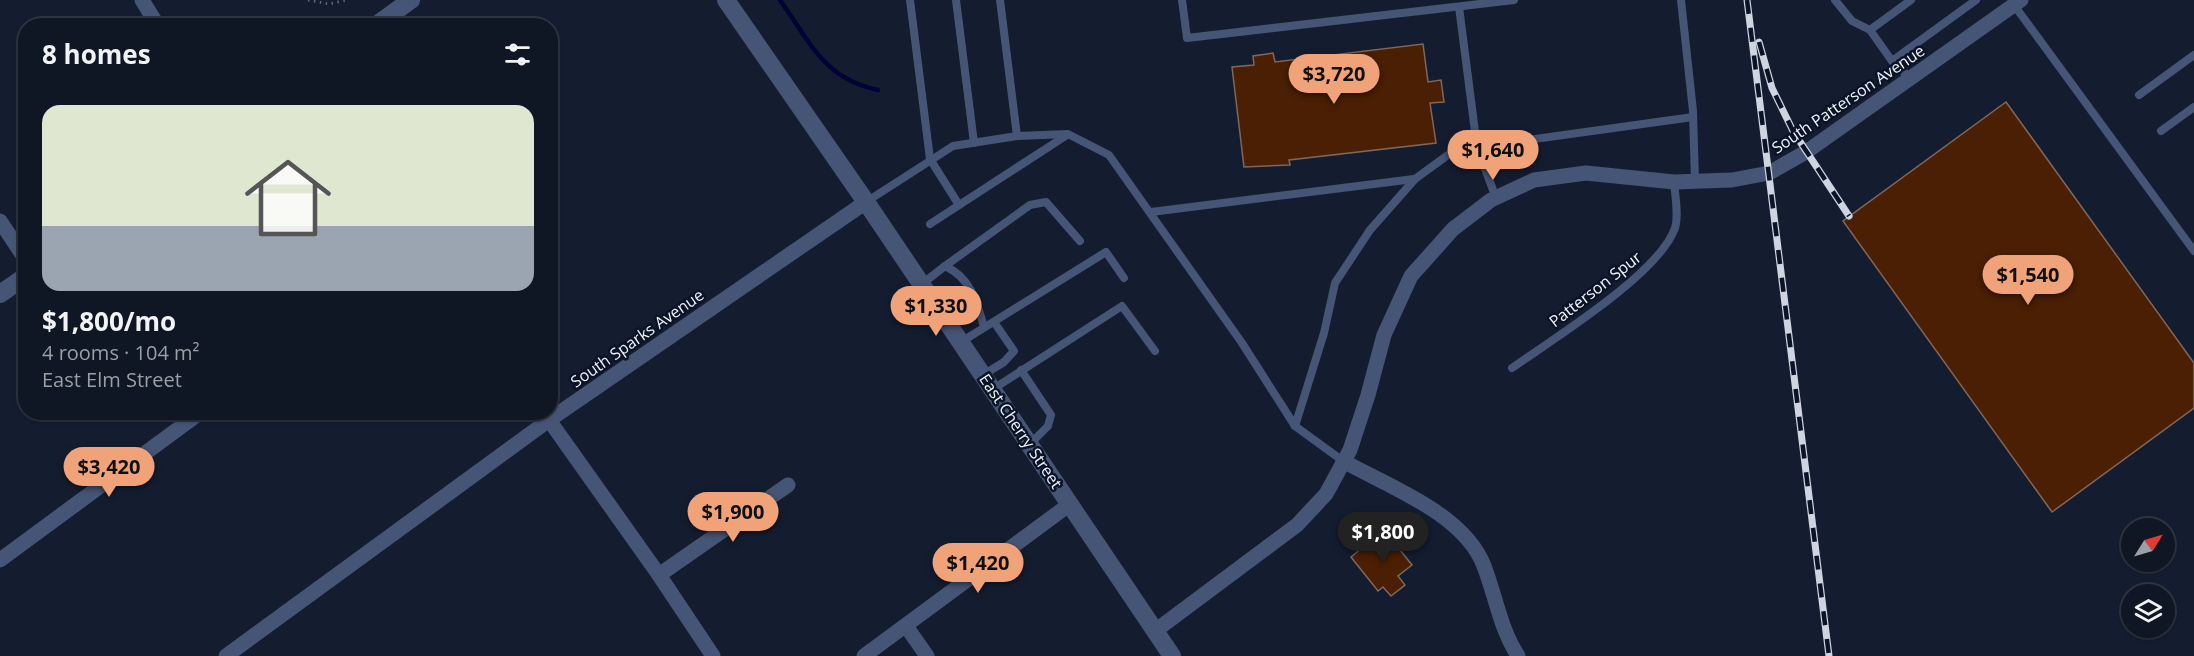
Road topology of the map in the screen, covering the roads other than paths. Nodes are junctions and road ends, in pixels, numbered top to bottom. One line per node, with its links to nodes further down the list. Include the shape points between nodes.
1 (142, 0): 15 (street)
2 (411, 0): 16 (street)
3 (726, 0): 34 (street, East Cherry Street)
4 (910, 0): 29 (lane)
5 (956, 0): 27 (lane)
6 (1000, 0): 26 (lane)
7 (1182, 0): 14 (lane, via 1187,38)
8 (1514, 0): 14 (lane)
9 (1681, 0): 23 (lane)
10 (1835, 0): 17 (lane, via 1852,21)
11 (1911, 0): 17 (lane)
12 (1976, 0): 19 (lane)
13 (2017, 3): 20 (street, South Patterson Avenue); 41 (lane)
14 (1459, 7): 28 (lane)
15 (153, 18)
16 (386, 18)
17 (1870, 30): 19 (lane)
18 (2194, 55): 21 (lane)
19 (1892, 61): 20 (lane)
20 (1911, 80): 32 (street, South Patterson Avenue, via 1769,173)
21 (2139, 95)
22 (2194, 107): 24 (lane)
23 (1694, 117): 28 (lane); 32 (lane)
24 (2161, 131)
25 (1068, 134): 26 (lane); 35 (lane); 36 (lane, via 1109,155)
26 (1017, 136): 27 (lane)
27 (974, 143): 29 (lane, via 953,146)
28 (1477, 147): 30 (lane, via 1452,152); 33 (lane)
29 (930, 159): 34 (lane); 35 (lane)
30 (1415, 179): 36 (lane); 57 (lane, via 1370,230 1335,283)
31 (1674, 182): 32 (street, South Patterson Avenue); 33 (street, South Patterson Avenue, via 1586,173 1534,180); 51 (lane, Patterson Spur, via 1676,227 1651,264)
32 (1695, 182)
33 (1496, 198): 59 (street, South Patterson Avenue, via 1453,229 1412,276 1384,335 1368,395)
34 (866, 202): 45 (street, East Cherry Street); 54 (street, South Sparks Avenue)
35 (959, 206): 38 (lane)
36 (1151, 212): 57 (lane)
37 (0, 221): 40 (street)
38 (930, 224)
39 (1080, 241): 42 (lane, via 1047,202 1030,205)
40 (18, 248)
41 (2194, 251)
42 (945, 266): 45 (lane); 48 (lane, via 958,272 974,292)
43 (1124, 278): 47 (lane, via 1106,252)
44 (18, 282): 46 (street)
45 (922, 284): 49 (street, East Cherry Street)
46 (0, 294)
47 (994, 322): 48 (lane); 53 (lane, via 1014,351)
48 (984, 327): 49 (lane)
49 (961, 342): 53 (street, East Cherry Street)
50 (1155, 351): 52 (lane, via 1122,306)
51 (1512, 368)
52 (1021, 370): 53 (lane); 58 (lane, via 1051,415 1048,426)
53 (988, 382): 58 (street, East Cherry Street)
54 (558, 414)
55 (190, 420): 62 (street)
56 (549, 420): 63 (street); 66 (street, South Sparks Avenue)
57 (1295, 426): 59 (lane)
58 (1030, 444): 61 (street, East Cherry Street)
59 (1343, 461): 65 (street, South Patterson Avenue, via 1326,494 1297,525); 71 (street, via 1452,522 1483,565 1504,634)
60 (788, 485): 63 (street)
61 (1071, 504): 64 (street); 65 (street, East Cherry Street)
62 (0, 560)
63 (659, 575): 67 (street)
64 (906, 626): 68 (street); 69 (street)
65 (1155, 631): 70 (street, East Cherry Street)
66 (226, 656)
67 (713, 656)
68 (864, 656)
69 (927, 656)
70 (1172, 656)
71 (1518, 656)

